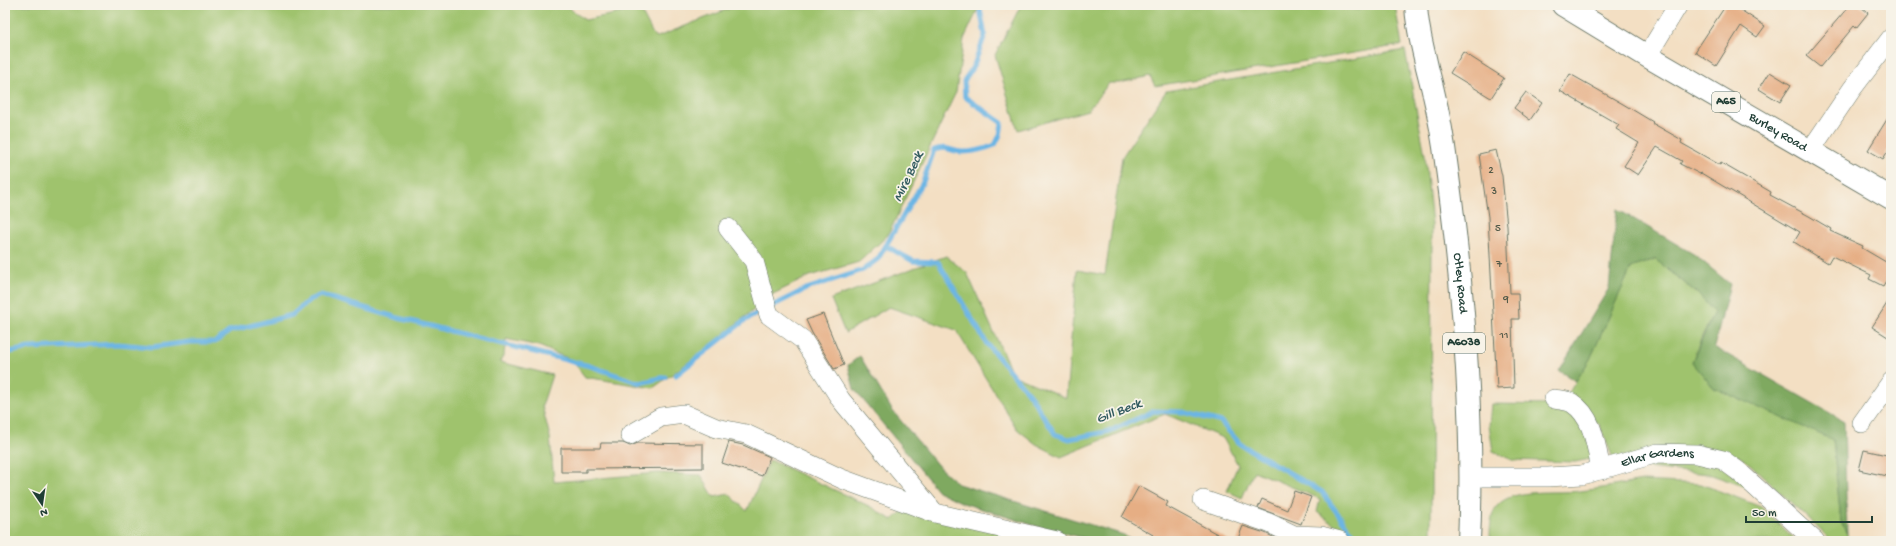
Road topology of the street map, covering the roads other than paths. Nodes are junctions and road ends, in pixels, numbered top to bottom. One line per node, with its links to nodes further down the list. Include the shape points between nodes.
1 (1416, 5): 7 (main road, A6038, via 1419,38)
2 (1430, 5): 7 (main road, A6038)
3 (1563, 5): 6 (main road, Burley Road / A65)
4 (1678, 5): 6 (street)
5 (1891, 38): 8 (street)
6 (1647, 56): 8 (main road, Burley Road / A65)
7 (1427, 65): 16 (main road, Otley Road / A6038, via 1444,146 1462,293)
8 (1810, 151): 9 (main road, Burley Road / A65)
9 (1891, 198)
10 (728, 228): 18 (street, via 754,261 770,315 803,340 841,400)
11 (1891, 382): 13 (street)
12 (1554, 399): 15 (street, via 1571,403 1588,420)
13 (1862, 423)
14 (630, 434): 18 (street, via 661,417 684,414 716,428 746,434 842,479)
15 (1601, 470): 16 (street, Ellar Gardens, via 1582,475 1548,477); 22 (street, Ellar Gardens, via 1658,452 1698,454 1723,460)
16 (1470, 477): 21 (main road, Otley Road / A6038)
17 (1203, 500): 20 (street, via 1269,523 1294,535 1321,536)
18 (935, 513): 19 (street)
19 (1057, 541)
20 (1340, 541)
21 (1469, 541)
22 (1815, 541)

